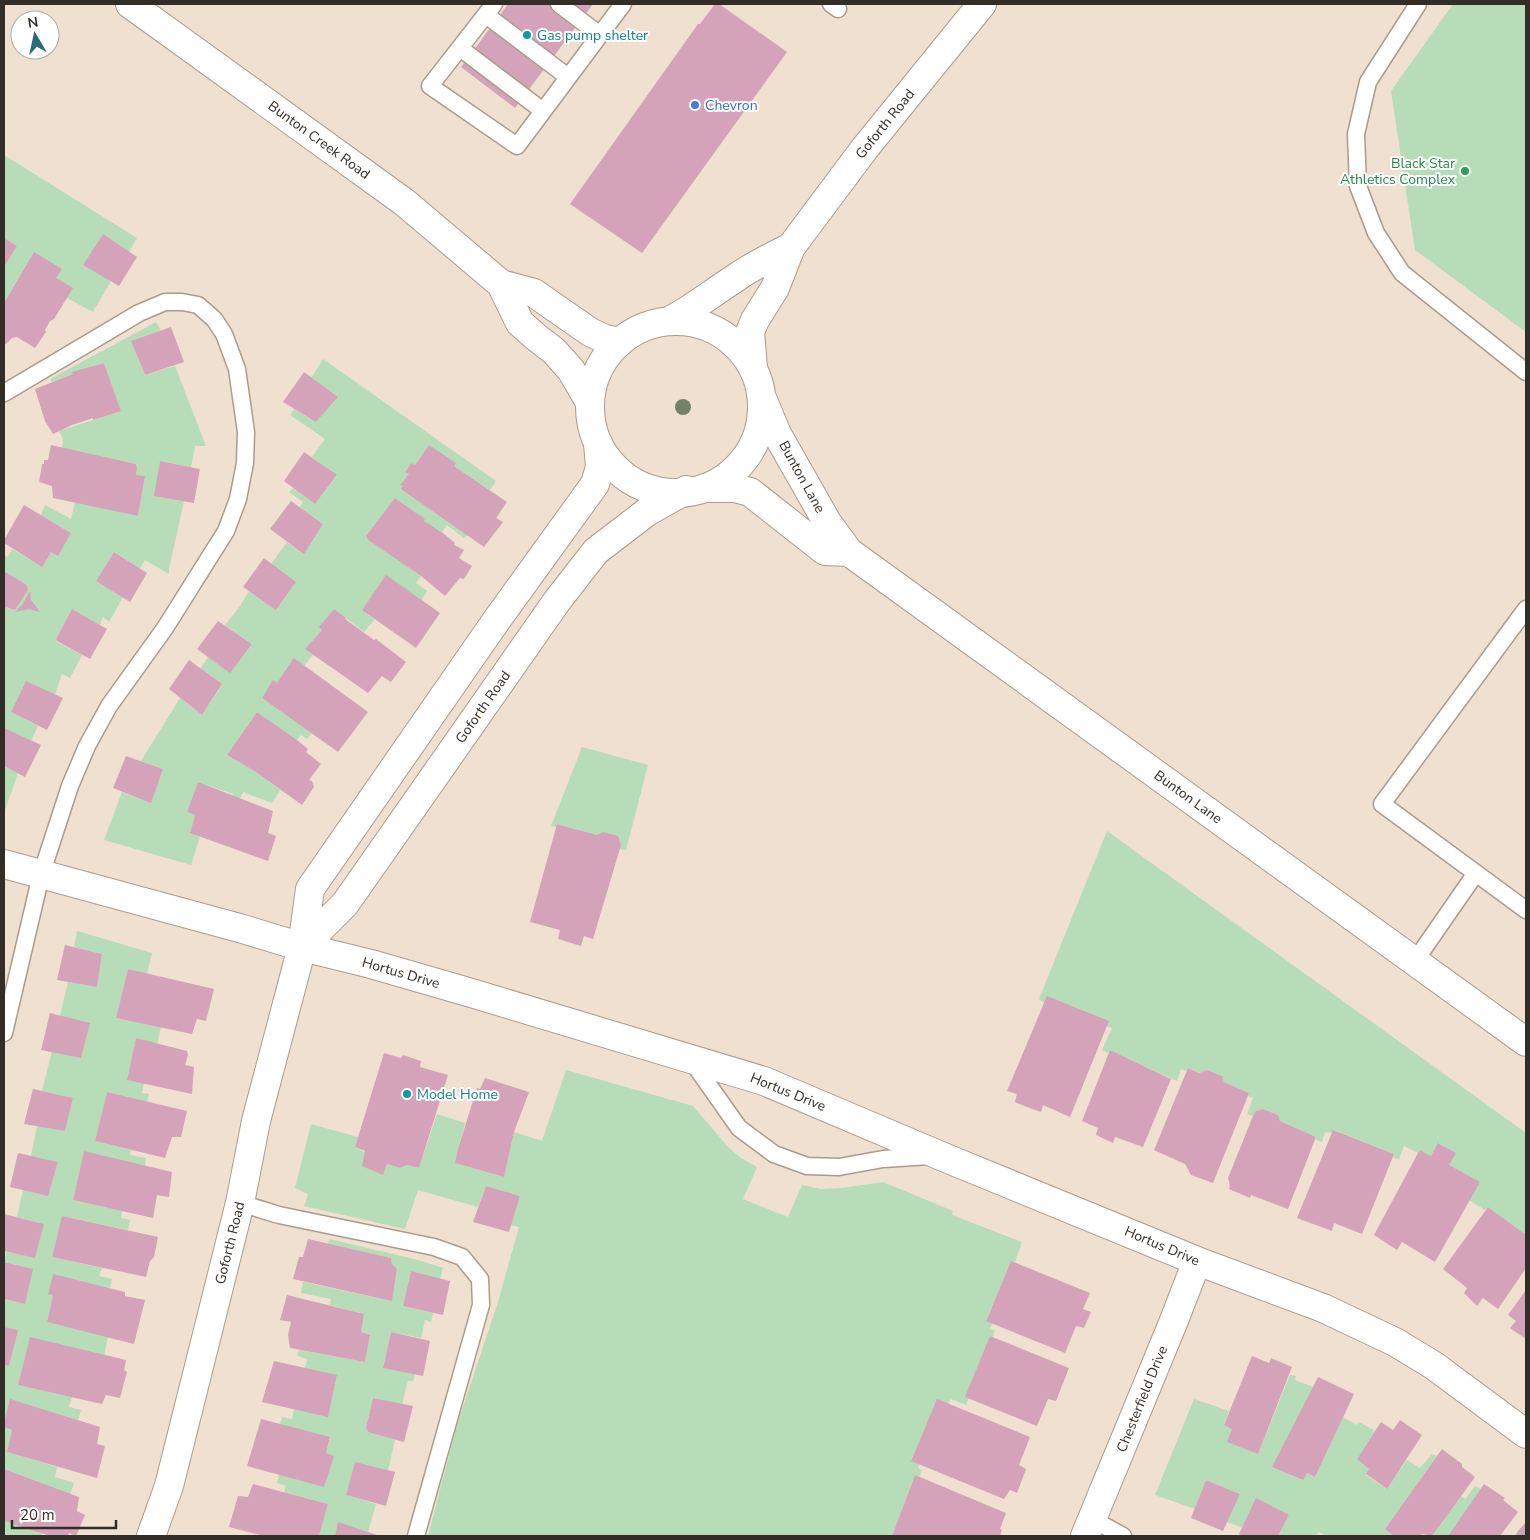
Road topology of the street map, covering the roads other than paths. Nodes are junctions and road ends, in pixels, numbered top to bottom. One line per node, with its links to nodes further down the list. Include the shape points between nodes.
1 (130, 4): 12 (street, Bunton Creek Road, via 404,202)
2 (559, 4): 7 (lane)
3 (623, 4): 7 (lane)
4 (982, 4): 11 (street, Goforth Road, via 865,148)
5 (1418, 4): 16 (lane, via 1368,82 1356,134 1358,186 1376,233 1402,273)
6 (490, 9): 8 (lane); 9 (lane)
7 (600, 35): 9 (lane)
8 (460, 48): 10 (lane); 10 (lane, via 430,86 517,146)
9 (568, 77): 10 (lane)
10 (543, 111)
11 (791, 247): 13 (street, Goforth Road, via 762,261); 15 (street, Goforth Road, via 783,272 750,332)
12 (501, 284): 14 (street, Bunton Creek Road, via 534,293 590,332); 19 (street, Bunton Creek Road, via 520,323 554,351 571,370)
13 (669, 321): 14 (street, via 643,327); 15 (street, via 697,323 723,335 741,349)
14 (619, 342): 19 (street, via 595,372)
15 (753, 367): 18 (street)
16 (1526, 372)
17 (4, 393): 26 (lane, via 139,313 164,302 182,302 198,305 214,319 224,334 237,369 246,432 238,499 226,531 87,746 70,786)
18 (762, 398): 21 (street, via 763,416 757,440 744,461 726,477); 22 (street, Bunton Lane, via 777,434)
19 (588, 399): 20 (street)
20 (598, 443): 21 (street, via 613,465 635,485 659,493); 28 (street, Goforth Road, via 600,467 595,484 310,889)
21 (696, 489): 22 (street, Bunton Lane, via 735,488 750,492 826,551); 28 (street, Goforth Road, via 647,512 596,551 557,600 345,904)
22 (849, 552): 29 (street, Bunton Lane)
23 (1526, 609): 25 (lane, via 1382,804)
24 (4, 864): 26 (street, Hortus Drive)
25 (1476, 873): 27 (lane); 29 (lane)
26 (41, 875): 28 (street, Hortus Drive, via 242,928); 30 (lane)
27 (1526, 910)
28 (302, 948): 32 (street, Hortus Drive, via 371,964); 34 (street, Goforth Road, via 256,1121)
29 (1415, 961): 31 (street, Bunton Lane)
30 (4, 1033)
31 (1526, 1042)
32 (690, 1058): 33 (street, Hortus Drive, via 764,1081); 33 (lane, via 739,1128 774,1154 807,1166 839,1167 883,1159)
33 (941, 1156): 35 (street, Hortus Drive)
34 (240, 1203): 38 (street, Goforth Road, via 169,1486); 39 (lane, via 279,1215 434,1246 462,1257 480,1279 481,1305)
35 (1197, 1261): 36 (street, Hortus Drive, via 1323,1308 1395,1342 1433,1365); 37 (street, Chesterfield Drive)
36 (1526, 1434)
37 (1089, 1528): 40 (lane)
38 (151, 1536)
39 (416, 1536)
40 (1123, 1536)

